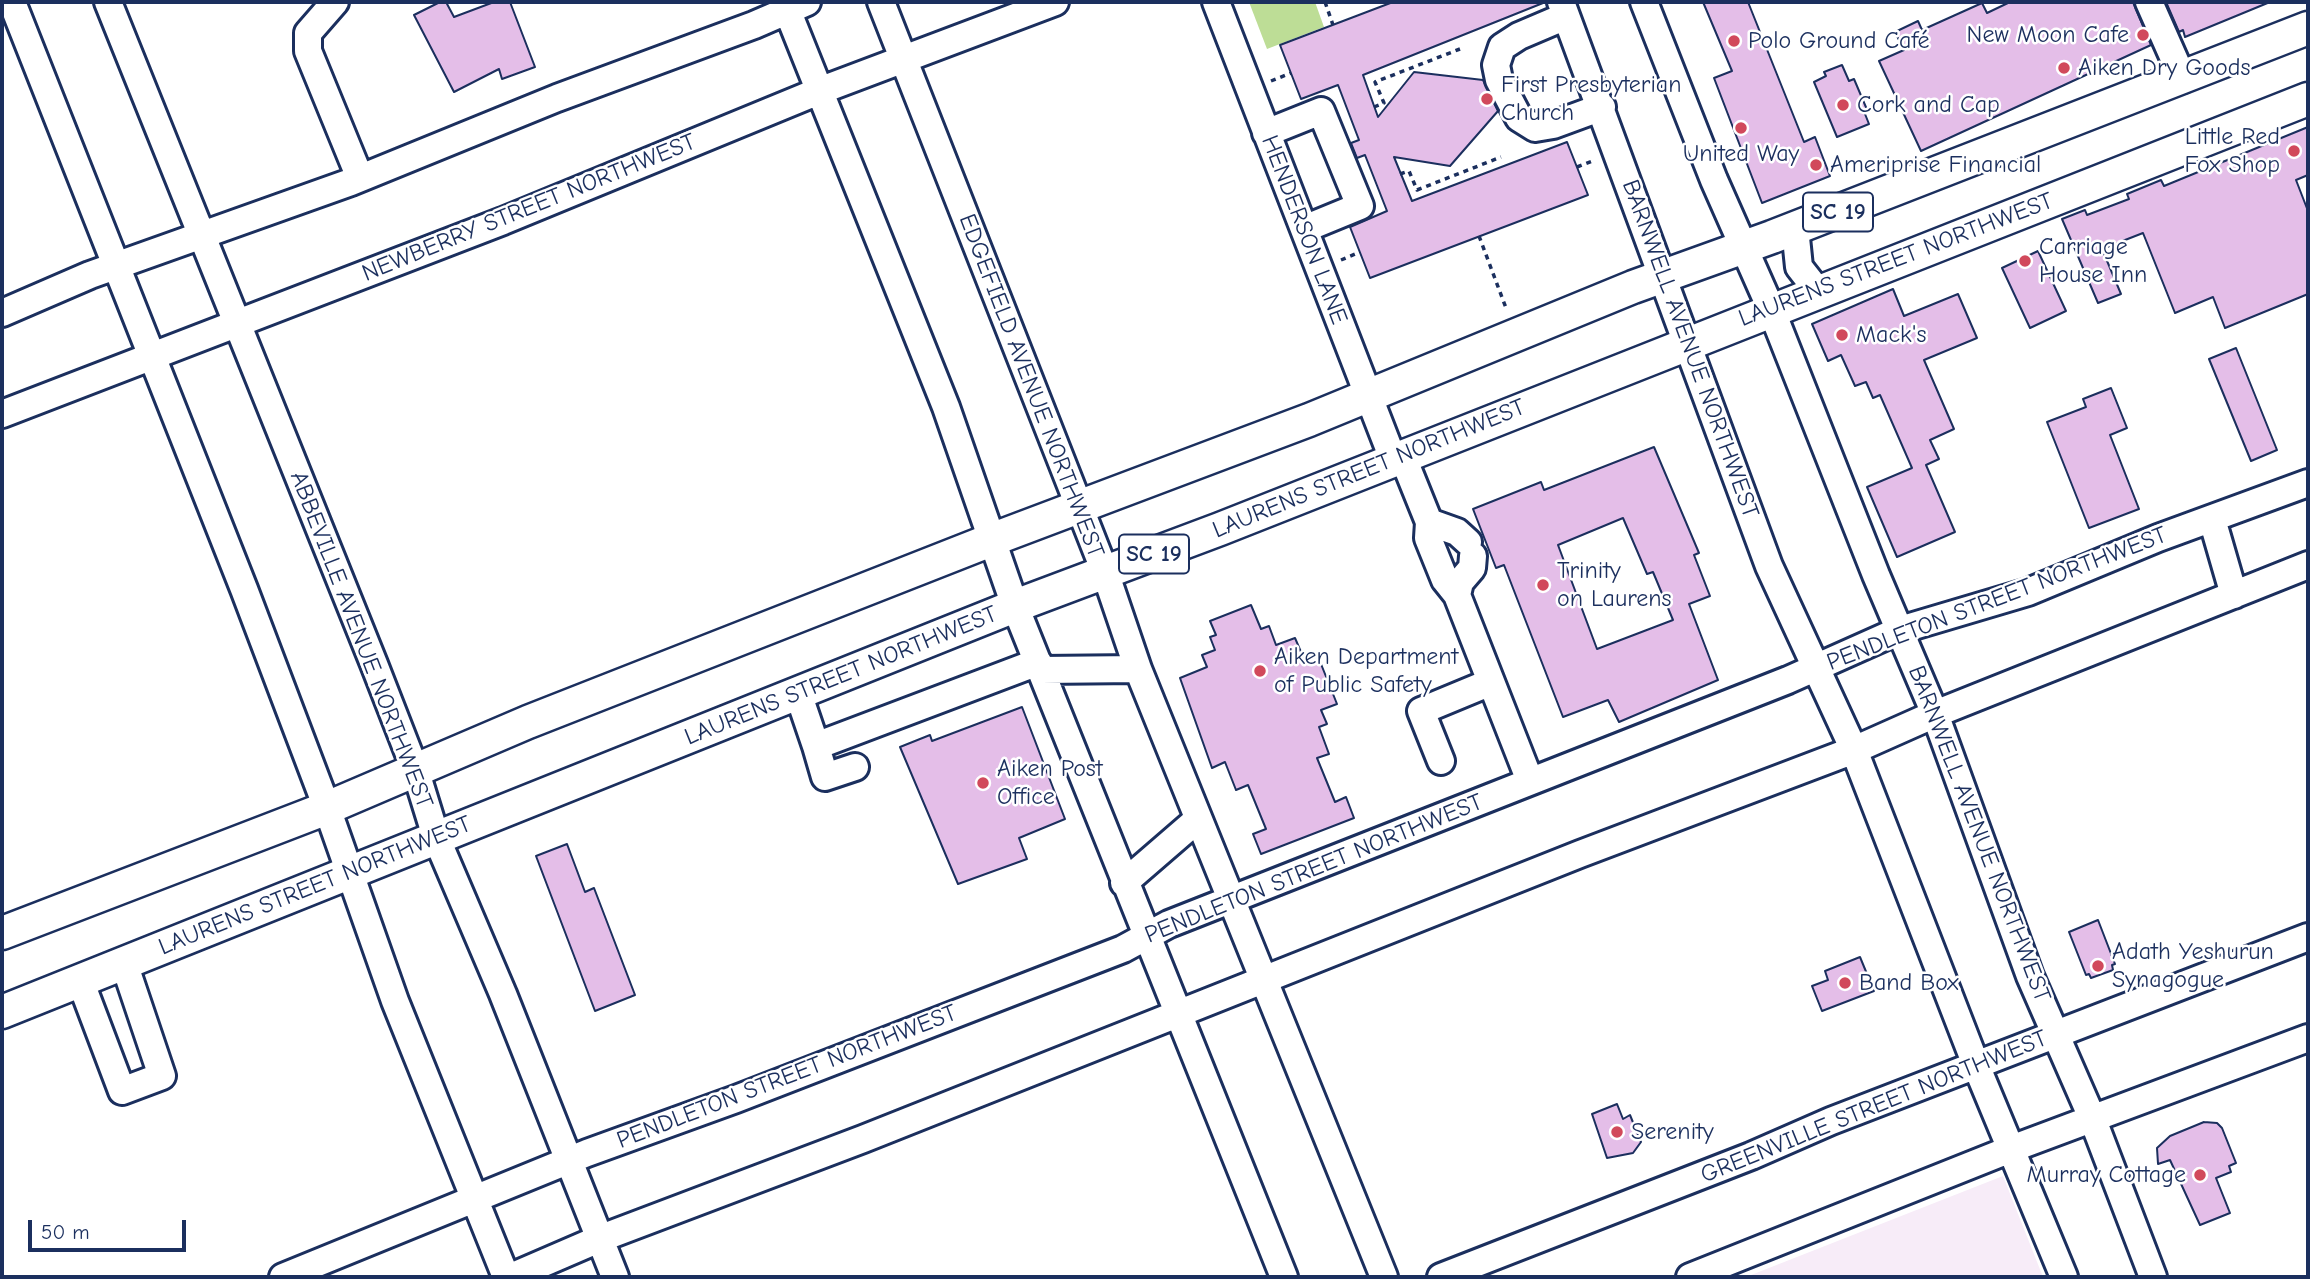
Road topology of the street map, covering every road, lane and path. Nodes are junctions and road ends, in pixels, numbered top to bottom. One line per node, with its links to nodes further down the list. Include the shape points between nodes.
1 (12, 2): 36 (street)
2 (108, 2): 32 (street, ABBEVILLE AVENUE NORTHWEST)
3 (335, 2): 28 (street, via 309,33 308,51)
4 (881, 2): 15 (street, EDGEFIELD AVENUE NORTHWEST)
5 (1055, 2): 15 (street, NEWBERRY STREET NORTHWEST)
6 (1216, 2): 23 (street, HENDERSON LANE)
7 (1325, 2): 12 (path)
8 (1644, 2): 33 (street, BARNWELL AVENUE NORTHWEST)
9 (2149, 2): 17 (street)
10 (793, 4): 19 (street); 28 (street)
11 (1564, 9): 22 (street, BARNWELL AVENUE NORTHWEST); 22 (street, via 1502,47 1496,65 1499,80 1519,118 1535,128)
12 (1333, 25)
13 (2306, 36): 17 (main road, SC 19)
14 (1460, 49): 21 (path, via 1375,82 1384,103)
15 (904, 60): 19 (street, NEWBERRY STREET NORTHWEST); 49 (street, EDGEFIELD AVENUE NORTHWEST)
16 (1291, 73): 18 (path)
17 (2183, 79): 29 (main road, SC 19)
18 (1271, 81)
19 (819, 91): 42 (street, NEWBERRY STREET NORTHWEST); 52 (street, via 946,407)
20 (2308, 99): 38 (main road, LAURENS STREET NORTHWEST / SC 19)
21 (1374, 107)
22 (1602, 107): 37 (street, BARNWELL AVENUE NORTHWEST)
23 (1266, 133): 30 (street, HENDERSON LANE); 30 (street, via 1321,111 1360,205)
24 (1501, 157): 27 (path, via 1416,190 1409,171)
25 (1597, 159): 26 (path)
26 (1577, 167)
27 (1401, 174)
28 (360, 178): 32 (street)
29 (1795, 228): 33 (main road, SC 19); 38 (street, via 1799,267)
30 (1304, 229): 45 (street, HENDERSON LANE)
31 (1479, 236): 39 (path)
32 (202, 237): 36 (street); 42 (street, ABBEVILLE AVENUE NORTHWEST)
33 (1744, 248): 37 (main road, SC 19); 40 (street, BARNWELL AVENUE NORTHWEST)
34 (1360, 252): 35 (path)
35 (1341, 260)
36 (116, 266): 41 (street); 44 (street)
37 (1663, 277): 43 (street, BARNWELL AVENUE NORTHWEST); 45 (main road, SC 19)
38 (1818, 290): 40 (main road, LAURENS STREET NORTHWEST / SC 19)
39 (1506, 308)
40 (1771, 309): 43 (main road, LAURENS STREET NORTHWEST / SC 19); 58 (street, BARNWELL AVENUE NORTHWEST)
41 (2, 313)
42 (236, 324): 44 (street, NEWBERRY STREET NORTHWEST); 69 (street, ABBEVILLE AVENUE NORTHWEST)
43 (1687, 342): 47 (main road, LAURENS STREET NORTHWEST / SC 19); 60 (street, BARNWELL AVENUE NORTHWEST, via 1769,566)
44 (152, 356): 46 (street, NEWBERRY STREET NORTHWEST); 71 (street)
45 (1368, 395): 47 (street, HENDERSON LANE); 49 (main road, SC 19)
46 (2, 414)
47 (1398, 457): 51 (street, HENDERSON LANE); 54 (main road, LAURENS STREET NORTHWEST / SC 19)
48 (2308, 483): 50 (street, PENDLETON STREET NORTHWEST)
49 (1078, 508): 52 (main road, SC 19); 54 (street, EDGEFIELD AVENUE NORTHWEST)
50 (2211, 519): 56 (street); 58 (street, PENDLETON STREET NORTHWEST, via 2028,592)
51 (1429, 522): 55 (street, HENDERSON LANE, via 1428,538 1445,580); 55 (street, via 1457,532 1470,549 1472,568 1460,582)
52 (991, 540): 57 (street); 69 (main road, SC 19, via 528,722)
53 (2308, 565): 56 (street)
54 (1105, 572): 57 (main road, LAURENS STREET NORTHWEST / SC 19); 61 (street, EDGEFIELD AVENUE NORTHWEST)
55 (1457, 595): 62 (street, HENDERSON LANE)
56 (2234, 595): 64 (street)
57 (1015, 606): 59 (street); 63 (main road, LAURENS STREET NORTHWEST / SC 19)
58 (1900, 631): 60 (street, PENDLETON STREET NORTHWEST); 64 (street, BARNWELL AVENUE NORTHWEST)
59 (1040, 666): 61 (street); 65 (street); 75 (street)
60 (1817, 666): 66 (street, BARNWELL AVENUE NORTHWEST); 70 (street, PENDLETON STREET NORTHWEST)
61 (1138, 669): 72 (street, EDGEFIELD AVENUE NORTHWEST)
62 (1491, 682): 67 (street, via 1421,711); 70 (street, HENDERSON LANE)
63 (797, 693): 65 (street); 73 (main road, LAURENS STREET NORTHWEST / SC 19)
64 (1935, 714): 66 (street); 85 (street, BARNWELL AVENUE NORTHWEST, via 2030,976)
65 (816, 746): 68 (street, via 825,777)
66 (1854, 750): 81 (street); 87 (street, BARNWELL AVENUE NORTHWEST)
67 (1441, 761)
68 (855, 767)
69 (416, 772): 71 (main road, SC 19); 73 (street, ABBEVILLE AVENUE NORTHWEST)
70 (1530, 781): 76 (street, PENDLETON STREET NORTHWEST)
71 (327, 807): 74 (street); 77 (main road, SC 19)
72 (1198, 819): 75 (street); 76 (street, EDGEFIELD AVENUE NORTHWEST)
73 (436, 837): 74 (main road, LAURENS STREET NORTHWEST / SC 19); 90 (street, ABBEVILLE AVENUE NORTHWEST)
74 (349, 872): 80 (main road, LAURENS STREET NORTHWEST / SC 19); 91 (street)
75 (1125, 883): 78 (street)
76 (1232, 898): 78 (street, PENDLETON STREET NORTHWEST); 81 (street, EDGEFIELD AVENUE NORTHWEST)
77 (2, 933)
78 (1146, 936): 84 (street); 90 (street, PENDLETON STREET NORTHWEST, via 1123,949)
79 (2308, 937): 85 (street, GREENVILLE STREET NORTHWEST)
80 (124, 962): 82 (main road, LAURENS STREET NORTHWEST / SC 19); 82 (street, via 162,1076 122,1091)
81 (1265, 979): 84 (street); 97 (street, EDGEFIELD AVENUE NORTHWEST)
82 (80, 980): 83 (main road, LAURENS STREET NORTHWEST / SC 19)
83 (2, 1012)
84 (1177, 1015): 92 (street); 96 (street)
85 (2057, 1033): 87 (street, GREENVILLE STREET NORTHWEST); 88 (street, BARNWELL AVENUE NORTHWEST)
86 (2308, 1038): 88 (street)
87 (1976, 1065): 89 (street, BARNWELL AVENUE NORTHWEST); 98 (street, GREENVILLE STREET NORTHWEST)
88 (2093, 1120): 89 (street); 101 (street, BARNWELL AVENUE NORTHWEST)
89 (2011, 1149): 99 (street); 100 (street, BARNWELL AVENUE NORTHWEST)
90 (568, 1161): 91 (street, PENDLETON STREET NORTHWEST); 92 (street, ABBEVILLE AVENUE NORTHWEST)
91 (474, 1200): 93 (street, PENDLETON STREET NORTHWEST); 94 (street)
92 (599, 1240): 94 (street); 95 (street, ABBEVILLE AVENUE NORTHWEST)
93 (283, 1277)
94 (509, 1277)
95 (615, 1277)
96 (1284, 1277)
97 (1384, 1277)
98 (1441, 1277)
99 (1690, 1277)
100 (2064, 1277)
101 (2153, 1277)

